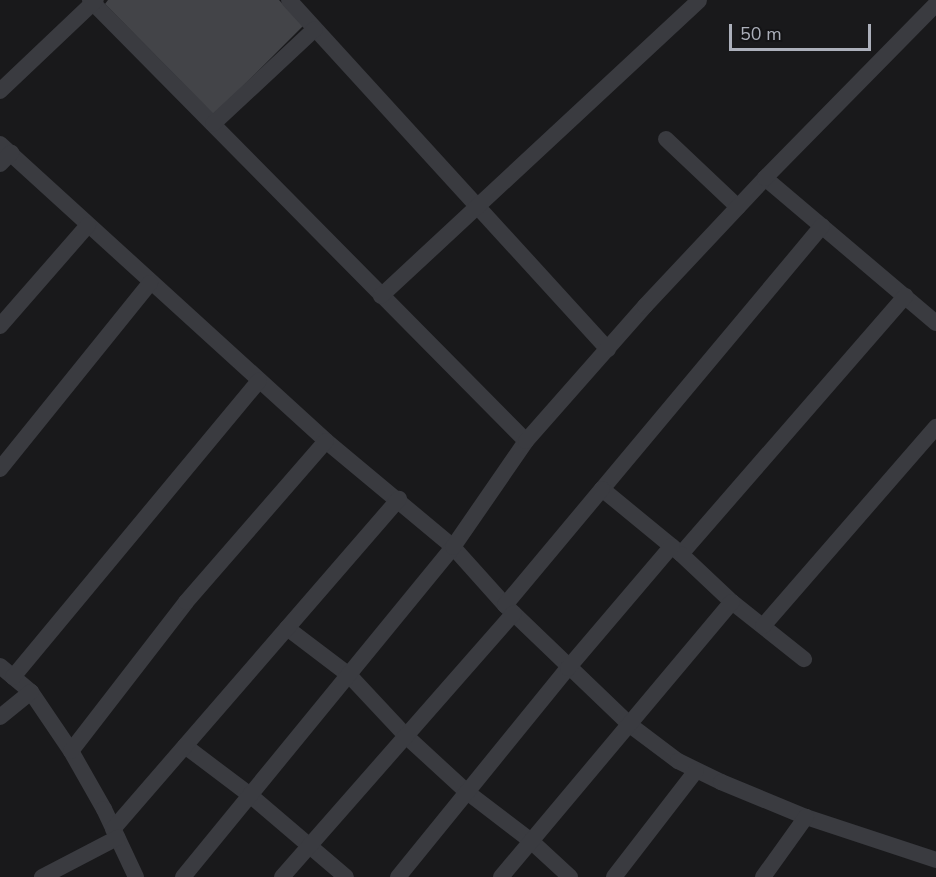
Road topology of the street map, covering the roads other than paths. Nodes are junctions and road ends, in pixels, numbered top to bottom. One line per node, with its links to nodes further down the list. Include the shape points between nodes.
1 (289, 0): 5 (street)
2 (699, 0): 11 (street)
3 (93, 1): 6 (street); 7 (street)
4 (936, 4): 10 (street)
5 (315, 29): 7 (street); 11 (street)
6 (0, 91)
7 (213, 124): 16 (street)
8 (666, 139): 12 (street)
9 (4, 154): 13 (street)
10 (765, 178): 12 (street); 14 (street)
11 (477, 206): 16 (street); 20 (street)
12 (738, 207): 20 (street)
13 (88, 225): 15 (street); 19 (street)
14 (822, 226): 17 (street); 26 (street)
15 (150, 283): 21 (street); 25 (street)
16 (381, 296): 24 (street)
17 (905, 296): 18 (street); 29 (street)
18 (936, 323)
19 (0, 326)
20 (608, 349): 24 (street)
21 (259, 381): 23 (street); 38 (street)
22 (936, 427): 32 (street)
23 (326, 441): 27 (street); 44 (street, via 186,602)
24 (526, 441): 28 (street)
25 (0, 469)
26 (602, 489): 29 (street); 31 (street)
27 (399, 499): 28 (street); 33 (street)
28 (453, 547): 31 (street); 37 (street)
29 (677, 550): 30 (street); 36 (street)
30 (732, 602): 32 (street); 41 (street)
31 (509, 609): 36 (street); 42 (street)
32 (763, 626): 34 (street)
33 (287, 628): 37 (street); 43 (street)
34 (804, 659)
35 (0, 666): 38 (street)
36 (568, 668): 41 (street); 46 (street)
37 (349, 675): 42 (street); 47 (street)
38 (13, 677): 39 (street)
39 (30, 692): 40 (street); 44 (street)
40 (0, 717)
41 (630, 725): 45 (street); 50 (street)
42 (406, 736): 46 (street); 51 (street)
43 (185, 746): 47 (street); 49 (street)
44 (71, 751): 49 (street)
45 (696, 771): 48 (street); 61 (street)
46 (467, 792): 50 (street); 58 (street)
47 (250, 795): 51 (street); 55 (street)
48 (806, 817): 52 (street); 62 (street)
49 (115, 834): 53 (street); 54 (street)
50 (531, 841): 59 (street); 60 (street)
51 (310, 845): 56 (street); 57 (street)
52 (936, 860)
53 (42, 877)
54 (136, 877)
55 (183, 877)
56 (282, 877)
57 (346, 877)
58 (398, 877)
59 (501, 877)
60 (570, 877)
61 (614, 877)
62 (763, 877)

